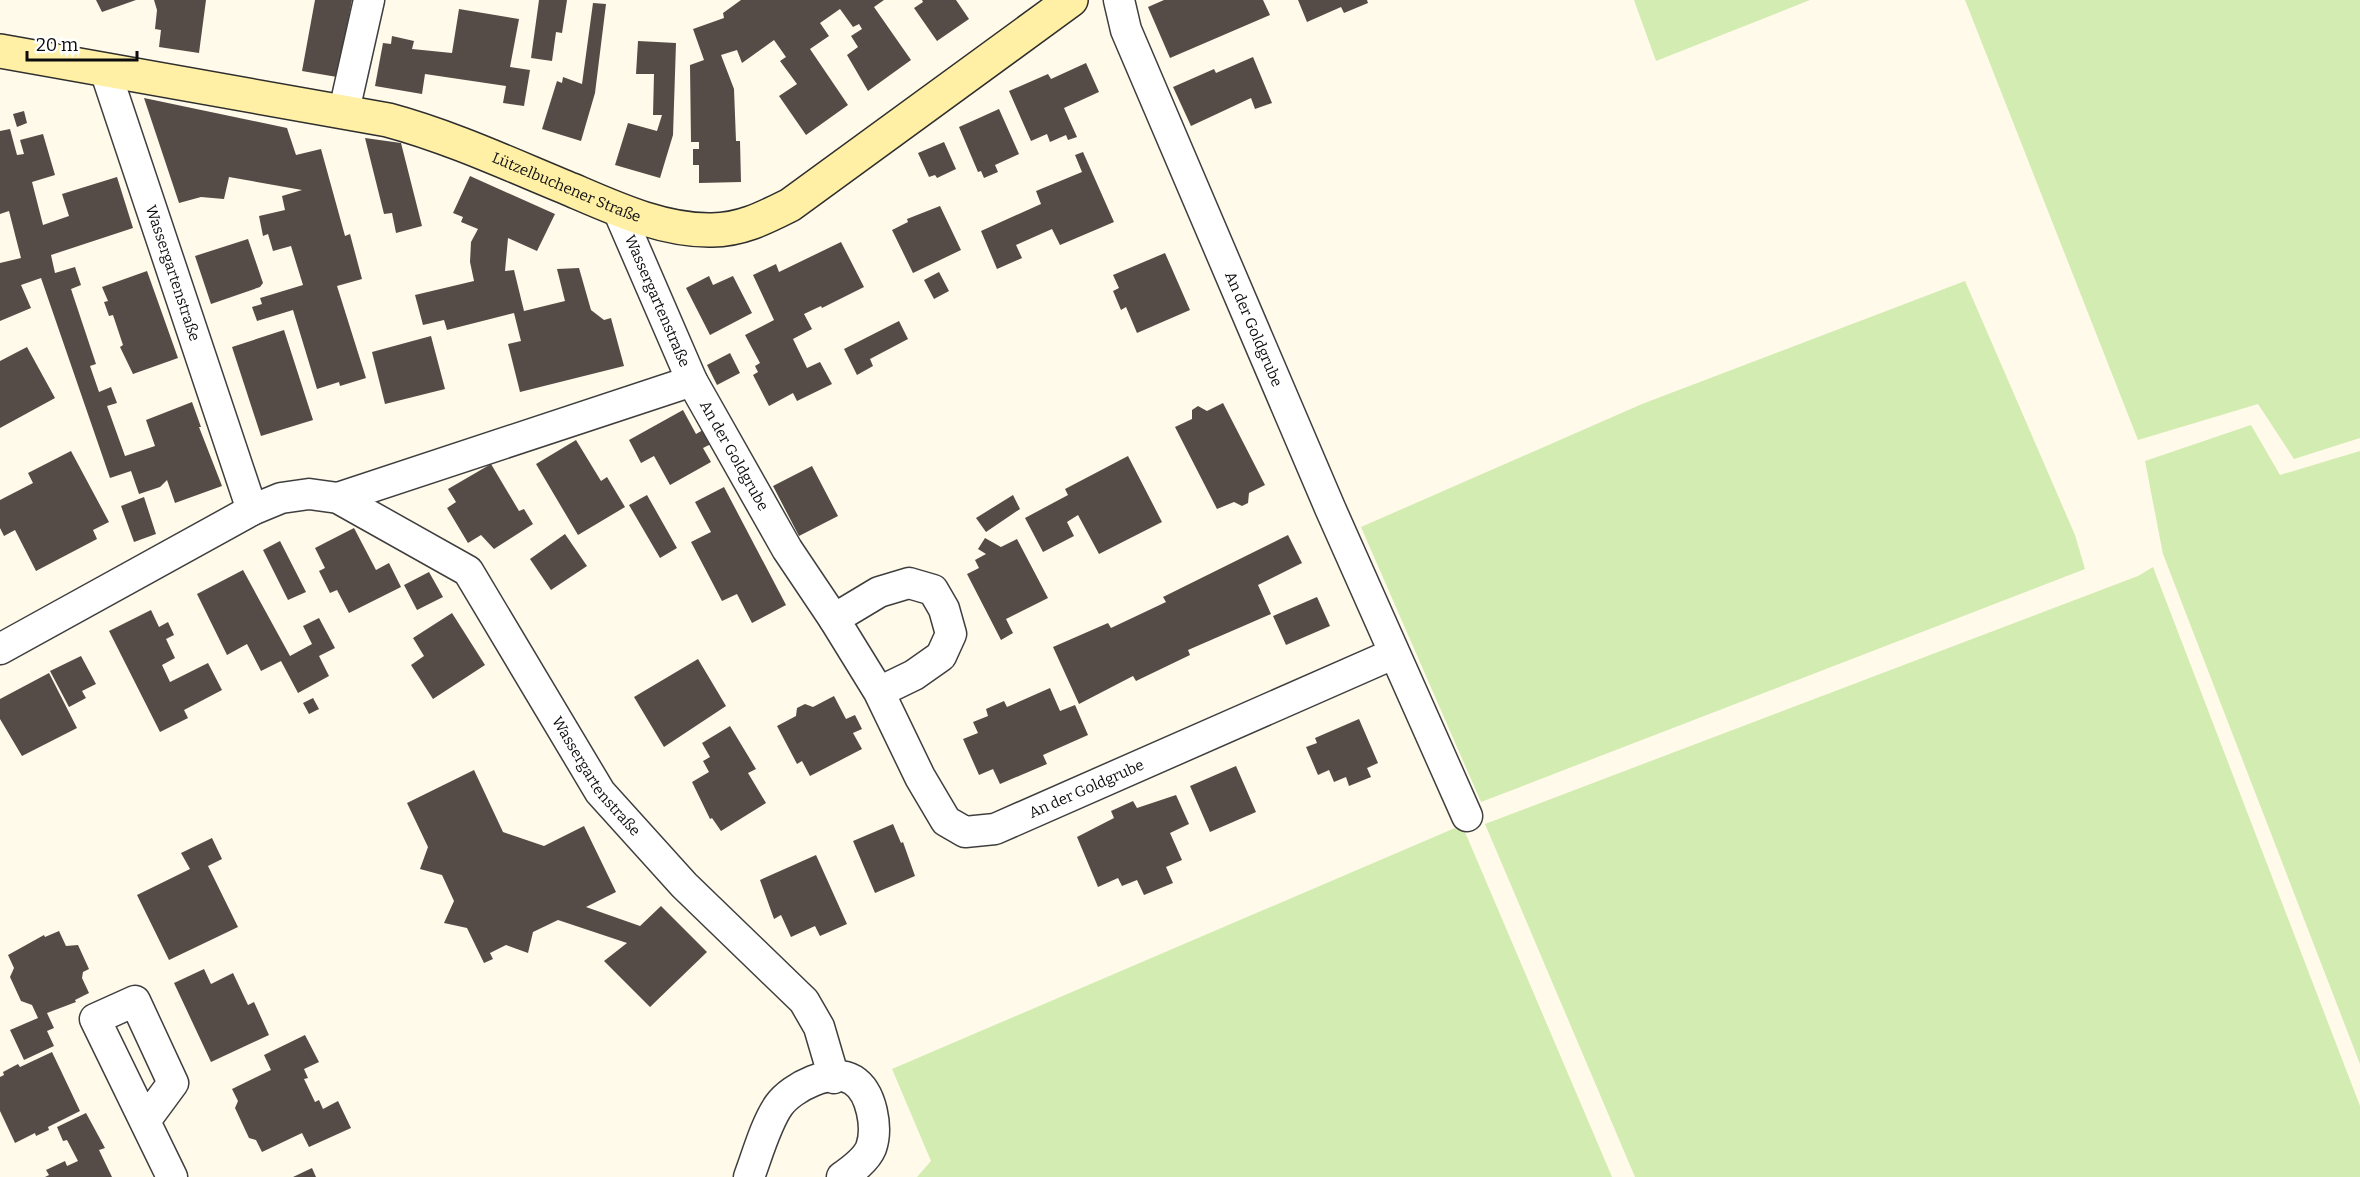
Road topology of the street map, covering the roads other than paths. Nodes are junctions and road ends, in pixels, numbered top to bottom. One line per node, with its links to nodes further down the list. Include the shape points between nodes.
1 (369, 0): 6 (street)
2 (1071, 0): 7 (main road, Lützelbuchener Straße, via 790,205 762,219 738,228 687,230)
3 (1119, 0): 13 (street, An der Goldgrube, via 1131,41)
4 (0, 51): 5 (main road, Lützelbuchener Straße)
5 (105, 70): 6 (main road, Lützelbuchener Straße); 10 (street, Wassergartenstraße)
6 (344, 111): 7 (main road, Lützelbuchener Straße, via 444,137)
7 (618, 210): 8 (street, Wassergartenstraße)
8 (692, 381): 9 (street, Wassergartenstraße); 11 (street, An der Goldgrube, via 787,549)
9 (338, 498): 10 (street, Wassergartenstraße, via 309,494 281,498); 16 (street, Wassergartenstraße, via 468,571 600,792 684,885 804,1000 819,1027)
10 (252, 510): 12 (street, Wassergartenstraße)
11 (834, 619): 14 (street, An der Goldgrube); 14 (street, via 879,592 909,584 933,590 951,634 941,656)
12 (0, 649)
13 (1393, 654): 14 (street, An der Goldgrube, via 995,829 965,832 946,821); 15 (street, An der Goldgrube)
14 (879, 692)
15 (1467, 816)
16 (834, 1078): 19 (street, via 817,1079 789,1093 777,1107); 20 (street, via 851,1079 863,1089 871,1107 871,1148)
17 (145, 1121): 18 (street)
18 (172, 1177)
19 (749, 1177)
20 (842, 1177)

